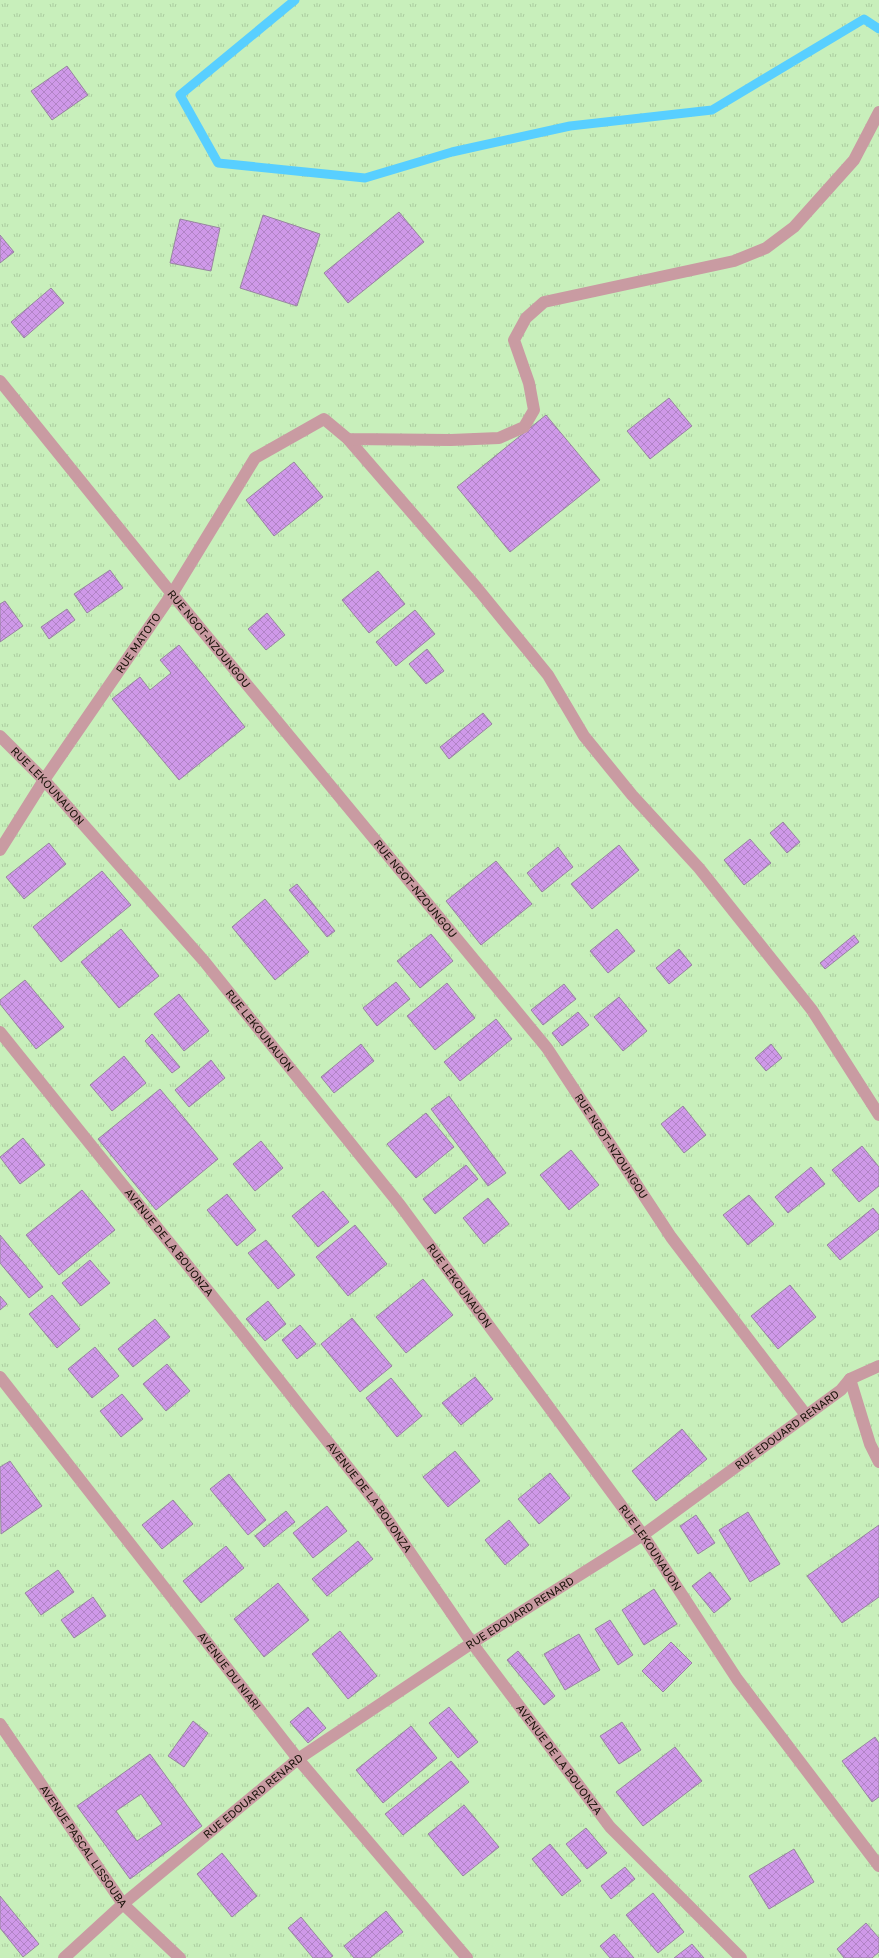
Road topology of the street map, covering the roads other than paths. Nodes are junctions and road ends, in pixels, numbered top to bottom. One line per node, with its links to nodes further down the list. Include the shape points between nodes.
1 (879, 112): 3 (street, via 854,160 794,227 766,248 734,261 544,302 526,318 514,340 529,383 534,410 524,427 499,438)
2 (0, 381): 4 (street, RUE NGOT-NZOUNGOU)
3 (348, 439): 4 (street, RUE MATOTO, via 324,419 255,458); 9 (street, via 477,588 548,675 584,736 632,795 699,868 812,1010)
4 (172, 594): 6 (street, RUE MATOTO); 13 (street, RUE NGOT-NZOUNGOU, via 547,1048 671,1237)
5 (0, 736): 6 (street, RUE LEKOUNAUON)
6 (44, 780): 7 (street, RUE MATOTO); 15 (street, RUE LEKOUNAUON, via 204,961 400,1205)
7 (0, 850)
8 (0, 1032): 16 (street, AVENUE DE LA BOUONZA, via 377,1504)
9 (879, 1115)
10 (879, 1366): 12 (street)
11 (0, 1377): 18 (street, AVENUE DU NIARI)
12 (850, 1379): 13 (street, RUE EDOUARD RENARD, via 841,1390); 14 (street, RUE EDOUARD RENARD, via 870,1444)
13 (806, 1415): 15 (street, RUE EDOUARD RENARD)
14 (879, 1462)
15 (643, 1535): 16 (street, RUE EDOUARD RENARD); 19 (street, RUE LEKOUNAUON, via 737,1679)
16 (472, 1643): 18 (street, RUE EDOUARD RENARD); 24 (street, AVENUE DE LA BOUONZA, via 610,1827)
17 (0, 1724): 20 (street, AVENUE PASCAL LISSOUBA)
18 (298, 1759): 20 (street, RUE EDOUARD RENARD); 23 (street, AVENUE DU NIARI)
19 (879, 1866)
20 (123, 1904): 21 (street, RUE EDOUARD RENARD); 22 (street, AVENUE PASCAL LISSOUBA)
21 (64, 1958)
22 (180, 1958)
23 (467, 1958)
24 (741, 1958)

